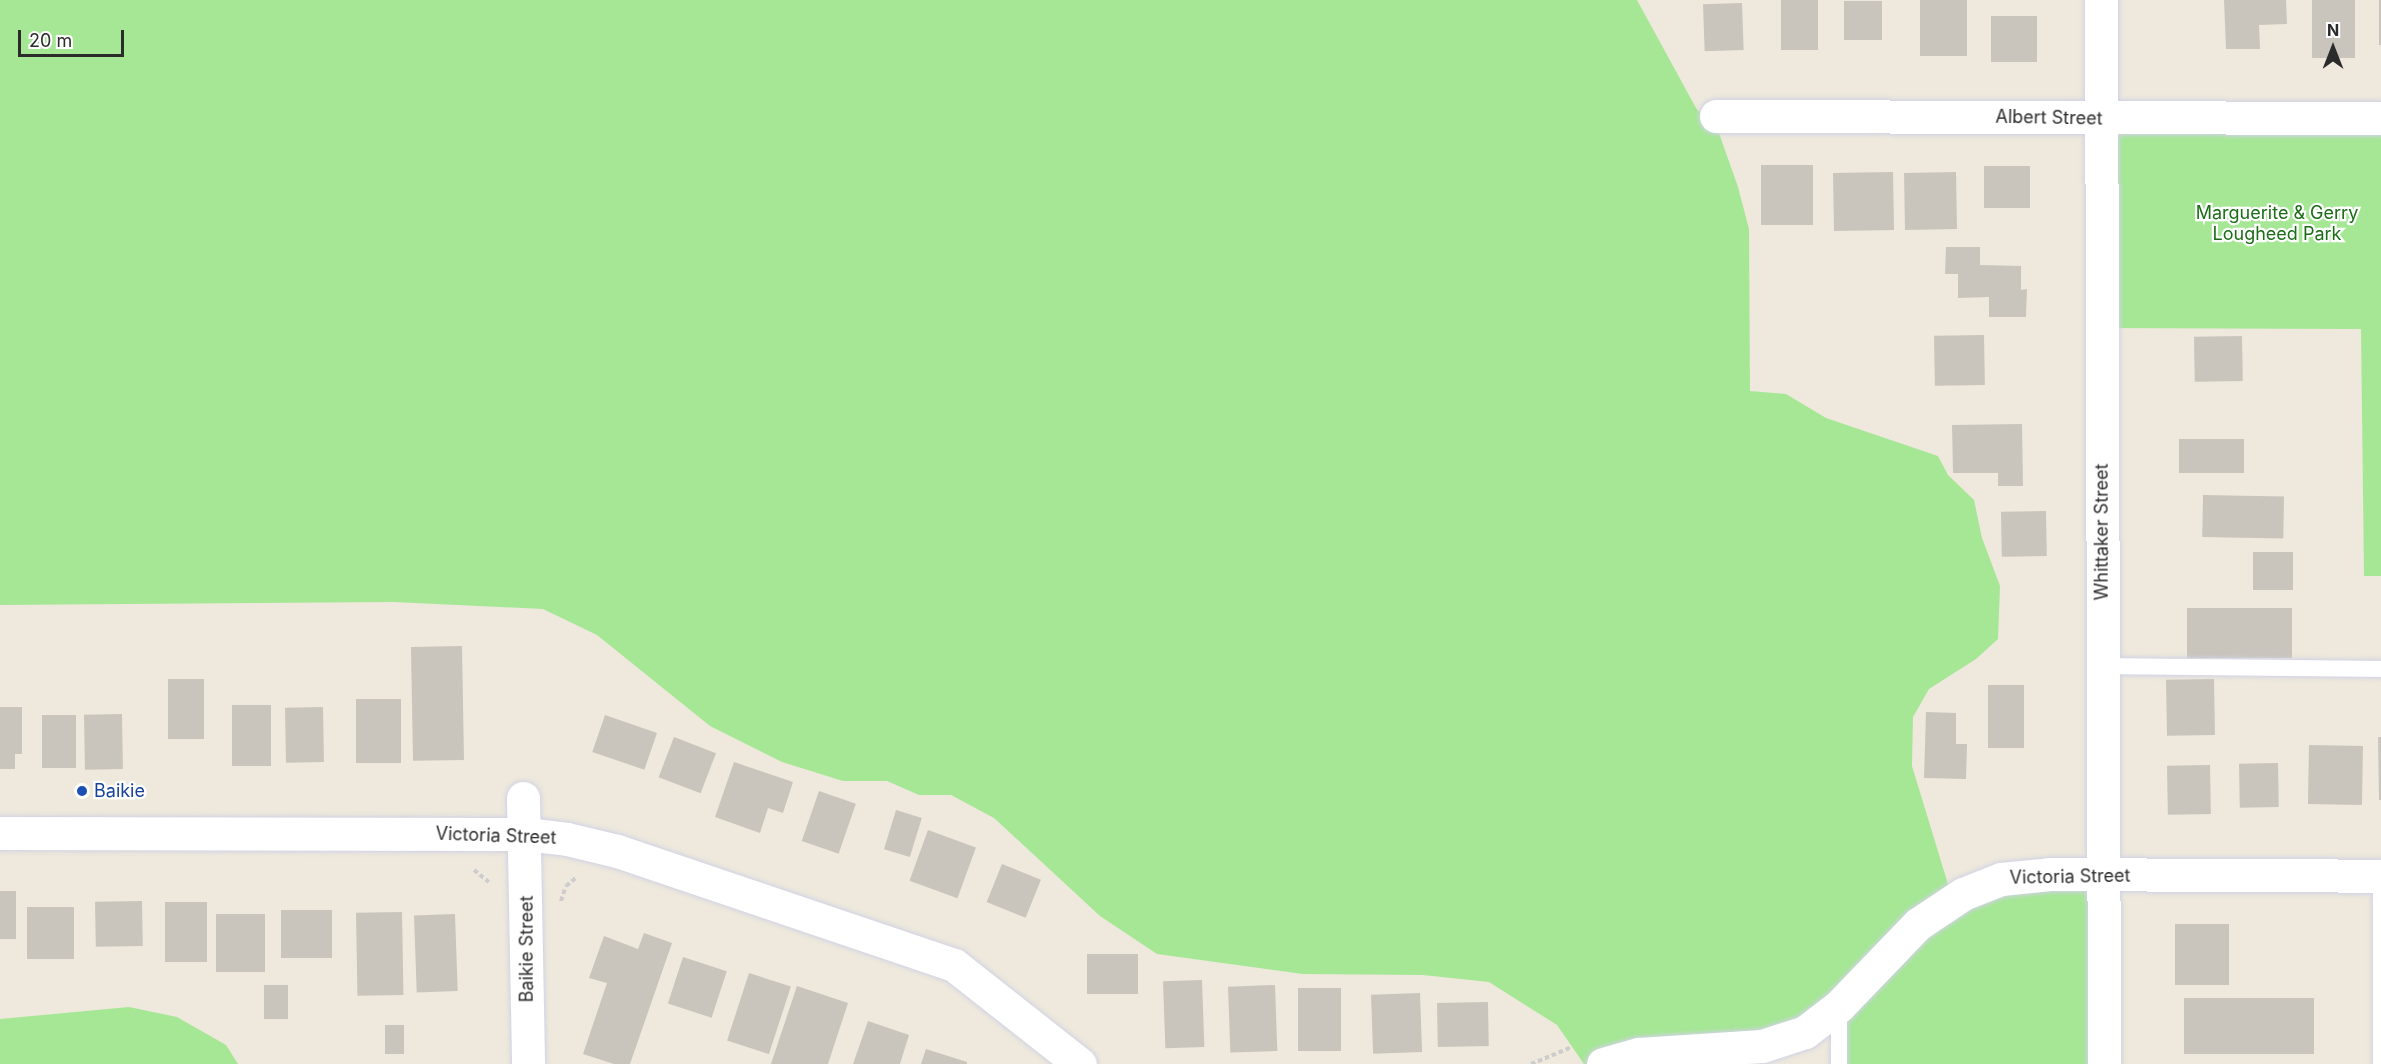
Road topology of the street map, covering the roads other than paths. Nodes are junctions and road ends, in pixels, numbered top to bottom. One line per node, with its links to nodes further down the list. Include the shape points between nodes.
1 (2101, 0): 3 (street, Whittaker Street)
2 (1716, 116): 3 (street, Albert Street)
3 (2101, 118): 4 (street, Albert Street); 5 (street, Whittaker Street)
4 (2381, 118)
5 (2102, 666): 6 (lane); 10 (street, Whittaker Street)
6 (2381, 669)
7 (523, 798): 9 (street, Baikie Street)
8 (0, 833): 9 (street, Victoria Street)
9 (526, 834): 14 (street, Victoria Street, via 567,838 617,851 954,965); 15 (street, Baikie Street)
10 (2103, 876): 11 (street, Victoria Street); 12 (street, Victoria Street, via 2050,874 2001,879 1963,894 1918,924); 17 (street, Whittaker Street)
11 (2381, 876): 18 (lane)
12 (1839, 1006): 13 (street, Victoria Street, via 1805,1032 1762,1046); 16 (lane)
13 (1592, 1054)
14 (1070, 1061)
15 (528, 1064)
16 (1839, 1064)
17 (2104, 1064)
18 (2381, 1064)

